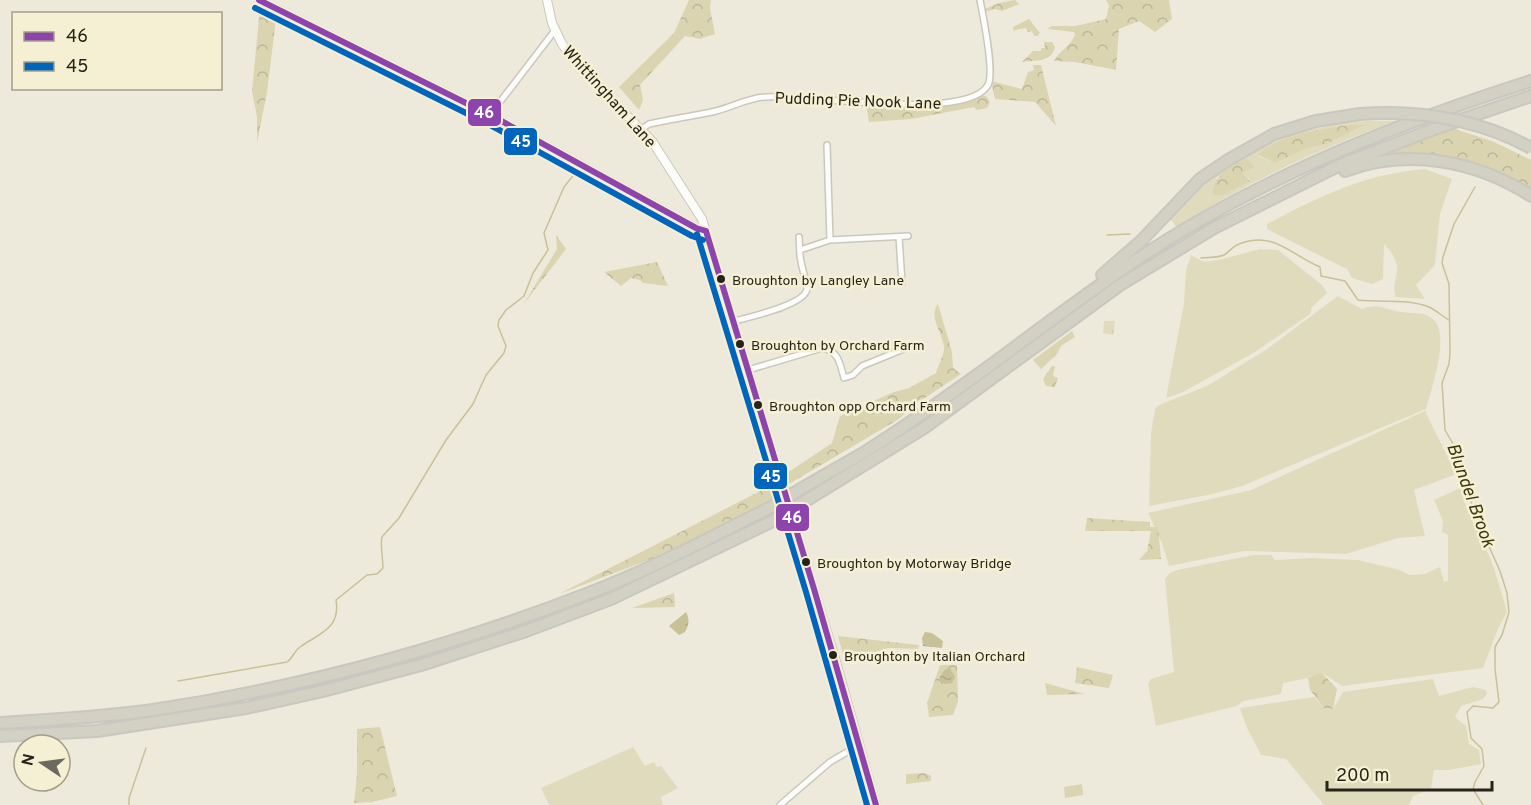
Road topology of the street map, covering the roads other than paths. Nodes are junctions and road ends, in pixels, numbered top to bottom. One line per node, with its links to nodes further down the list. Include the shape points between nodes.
1 (259, 0): 7 (street)
2 (547, 0): 4 (main road, Whittingham Lane)
3 (980, 0): 8 (street, Pudding Pie Nook Lane, via 989,79 986,87 968,98 928,104 763,97)
4 (555, 29): 7 (street); 8 (main road, Whittingham Lane, via 581,69)
5 (1531, 81): 21 (highway, via 1381,133 1263,186 1152,249)
6 (1531, 96): 12 (highway, via 1351,161)
7 (490, 115): 13 (street)
8 (642, 129): 13 (main road, Whittingham Lane, via 692,201)
9 (827, 146): 17 (street)
10 (1531, 148): 21 (highway, bridge, via 1495,131 1445,117 1401,112 1316,121 1274,134 1200,179 1140,241)
11 (1531, 196): 12 (highway, via 1472,168 1413,159 1355,167)
12 (1265, 202): 25 (highway, bridge, via 1120,285 924,428 800,506 611,599 421,665 323,692 97,731)
13 (706, 231): 20 (main road, Whittingham Lane)
14 (908, 236): 16 (street)
15 (799, 237): 18 (street)
16 (899, 237): 17 (street); 19 (street)
17 (830, 240): 18 (street)
18 (800, 250): 20 (street, via 807,289 804,297)
19 (902, 283)
20 (735, 321): 23 (main road, Whittingham Lane)
21 (1035, 331): 24 (highway, bridge, via 920,415 773,506 591,593 497,628 332,676 151,710)
22 (910, 346): 23 (street, via 861,366 844,378 837,355 822,348)
23 (748, 370): 26 (main road, Whittingham Lane)
24 (0, 723)
25 (0, 736)
26 (859, 745): 27 (street, via 830,762); 28 (main road, Whittingham Lane)
27 (780, 805)
28 (876, 805)

